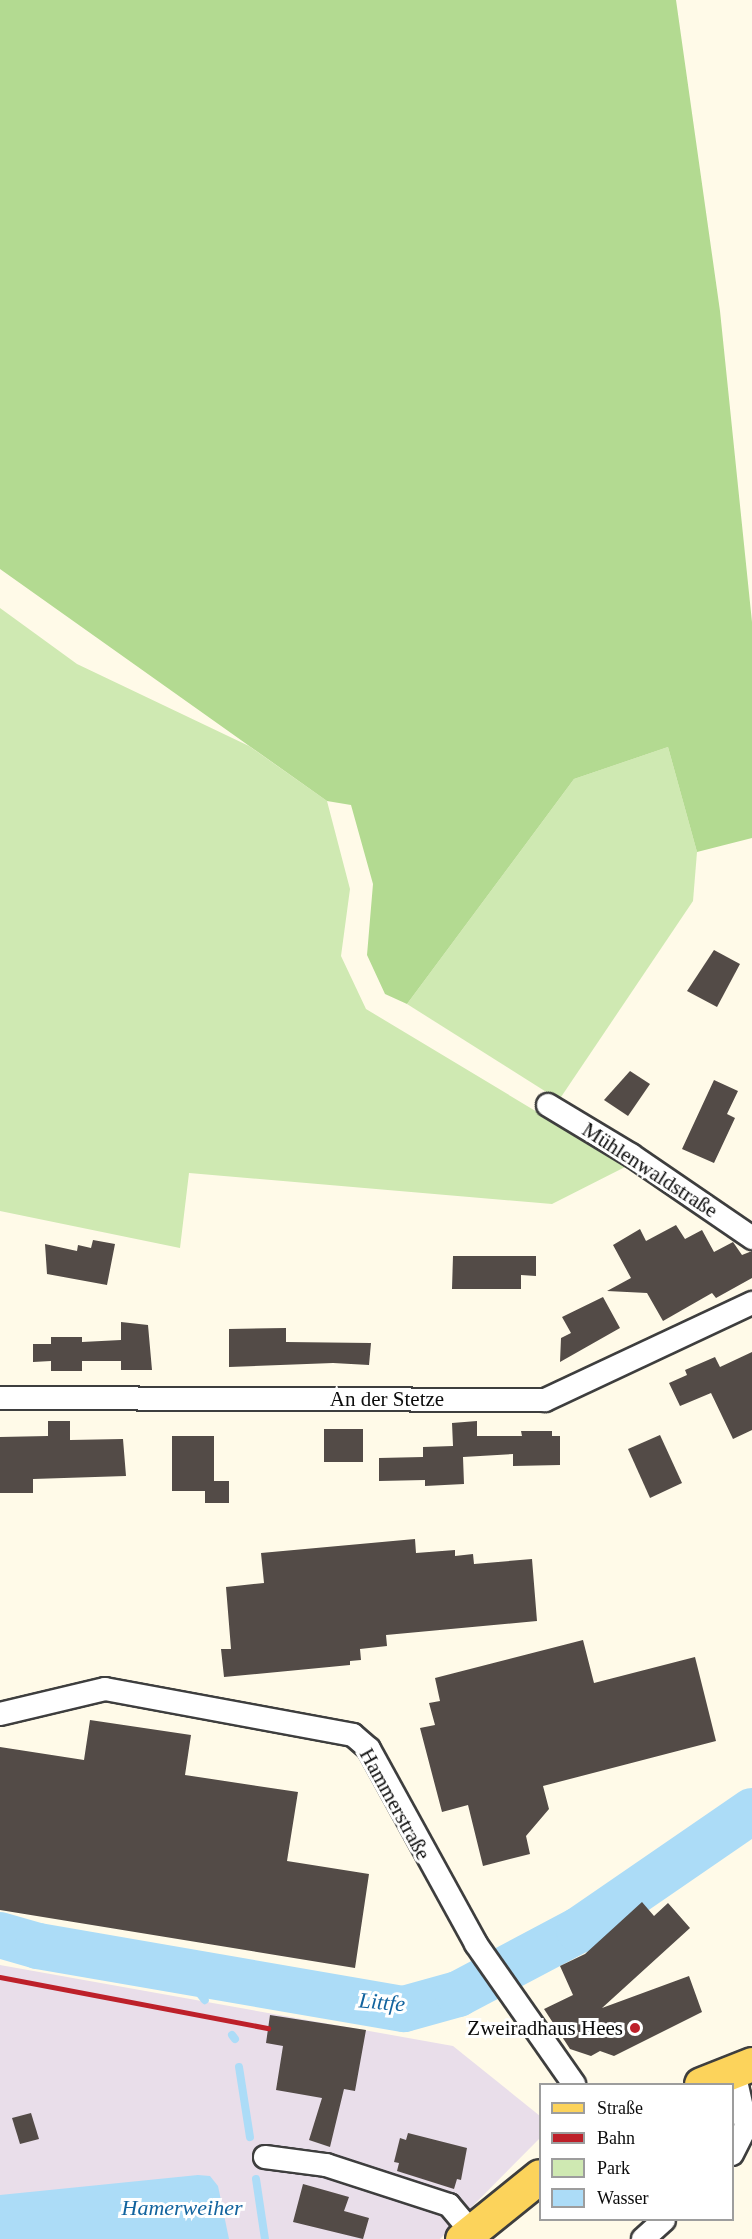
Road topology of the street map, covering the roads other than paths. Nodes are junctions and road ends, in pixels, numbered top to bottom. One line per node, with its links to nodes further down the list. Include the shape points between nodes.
1 (548, 1105): 2 (street, Mühlenwaldstraße, via 631,1155)
2 (752, 1238)
3 (752, 1303): 4 (street, An der Stetze, via 545,1400)
4 (0, 1398)
5 (0, 1714): 7 (street, Hammerstraße, via 105,1689 354,1735 369,1749 476,1944)
6 (743, 2068): 8 (main road); 9 (street, via 746,2126)
7 (573, 2083)
8 (705, 2083)
9 (734, 2150)
10 (265, 2157): 13 (street, via 326,2165 449,2205)
11 (539, 2177): 13 (main road)
12 (663, 2221): 14 (street)
13 (466, 2235)
14 (643, 2239)

